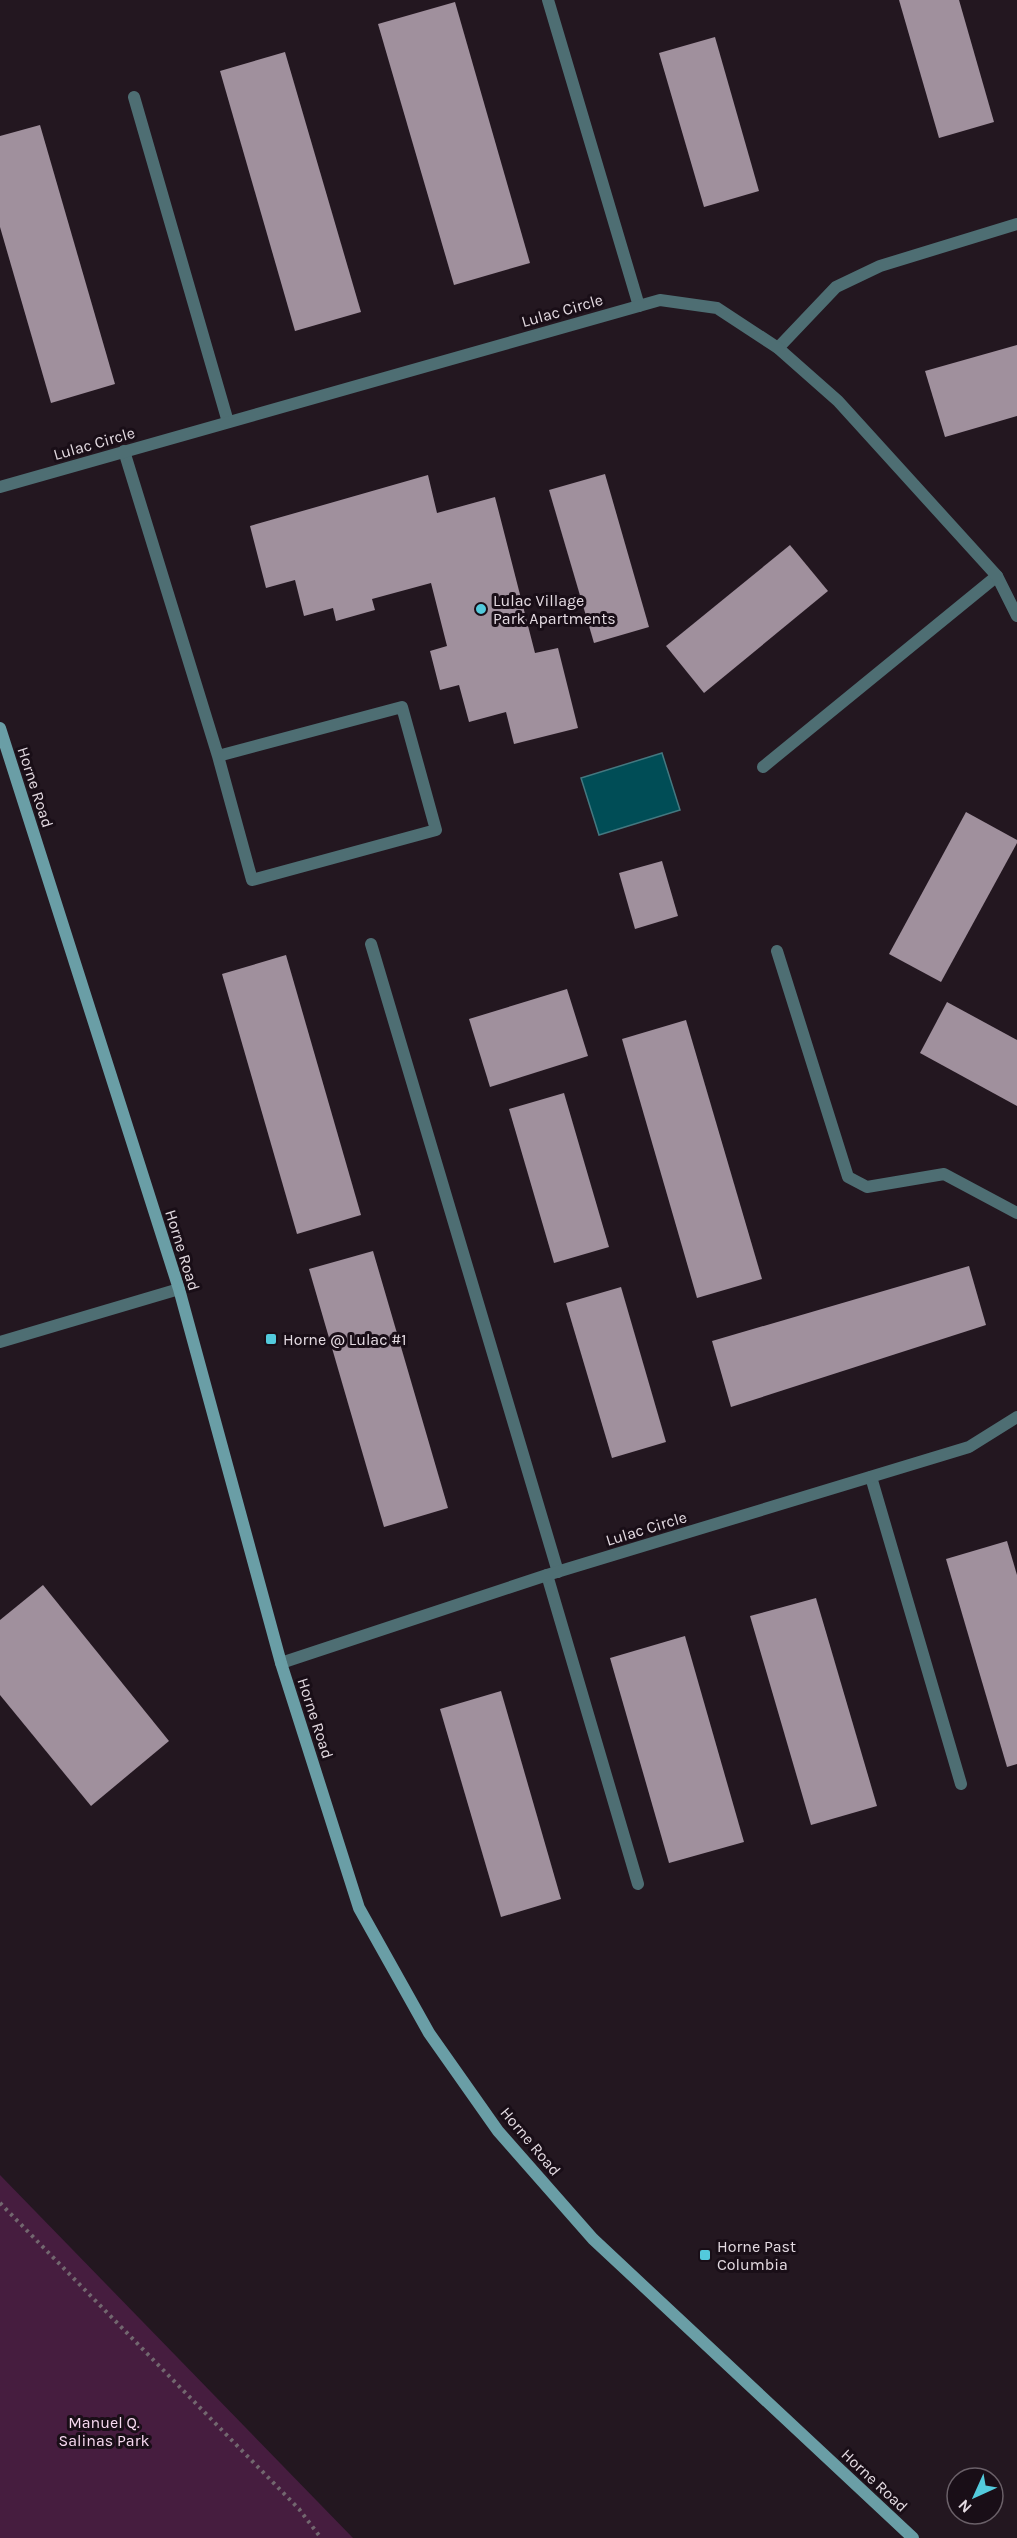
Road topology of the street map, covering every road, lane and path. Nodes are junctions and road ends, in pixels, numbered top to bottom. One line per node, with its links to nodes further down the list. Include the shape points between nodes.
1 (548, 0): 4 (street)
2 (134, 97): 6 (street)
3 (1017, 224): 5 (street, via 880,266 836,287)
4 (639, 306): 5 (street, Lulac Circle, via 660,300 717,308); 6 (street, Lulac Circle)
5 (778, 348): 9 (street, Lulac Circle, via 838,401)
6 (228, 422): 7 (street, Lulac Circle)
7 (124, 451): 8 (street, Lulac Circle); 12 (street)
8 (0, 487)
9 (997, 576): 10 (street, Lulac Circle); 13 (street)
10 (1017, 616)
11 (0, 728): 17 (main road, Horne Road)
12 (218, 756): 12 (street, via 252,880 436,830 402,706)
13 (763, 767)
14 (371, 944): 21 (street)
15 (777, 951): 16 (street, via 848,1177 867,1188 944,1174)
16 (1017, 1213)
17 (179, 1289): 18 (street); 22 (main road, Horne Road)
18 (0, 1342)
19 (1017, 1416): 20 (street, Lulac Circle, via 969,1447)
20 (871, 1477): 21 (street, Lulac Circle); 23 (street)
21 (553, 1573): 22 (street, Lulac Circle); 24 (street)
22 (281, 1663): 27 (main road, Horne Road, via 359,1908 429,2033 498,2131 593,2240)
23 (961, 1784)
24 (638, 1884)
25 (0, 2203): 26 (path, via 299,2509)
26 (321, 2538)
27 (913, 2538)

